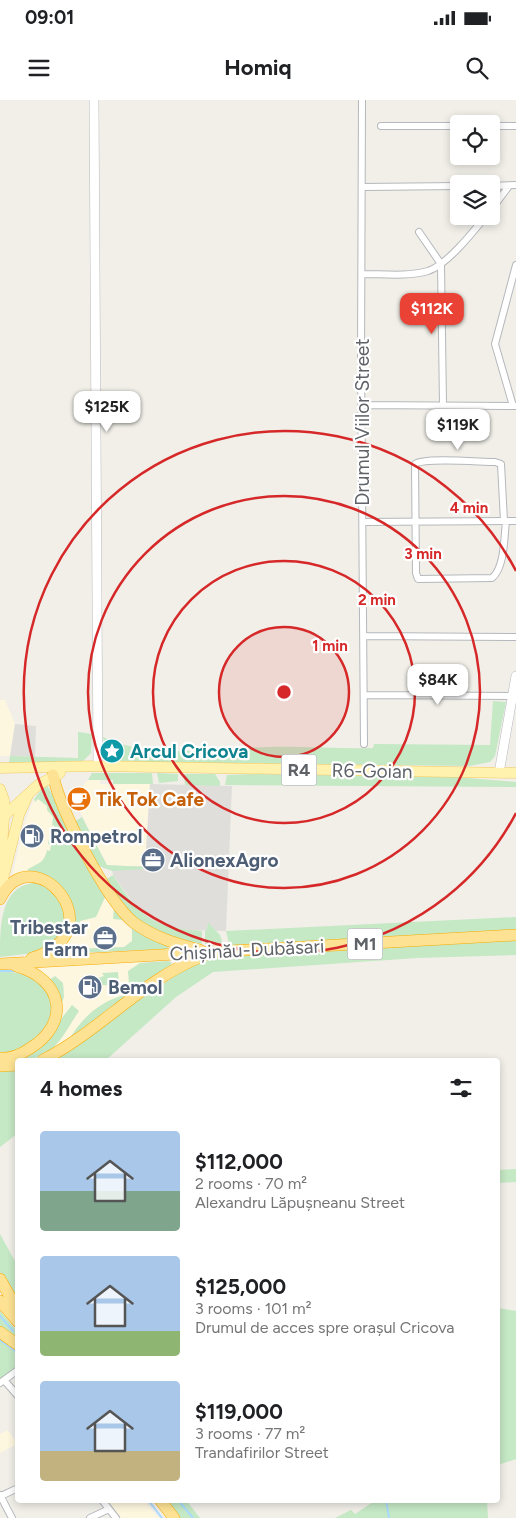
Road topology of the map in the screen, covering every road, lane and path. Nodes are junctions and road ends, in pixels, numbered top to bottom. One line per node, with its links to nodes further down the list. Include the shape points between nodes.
1 (94, 100): 29 (street)
2 (362, 100): 9 (street, Drumul Viilor Street)
3 (381, 126): 4 (street)
4 (450, 126)
5 (500, 126): 6 (street)
6 (516, 126)
7 (512, 185): 10 (street)
8 (450, 186): 9 (street)
9 (363, 187): 15 (street, Drumul Viilor Street)
10 (500, 199)
11 (478, 225): 13 (street)
12 (418, 232): 13 (street)
13 (441, 264): 15 (street, via 412,274); 17 (street)
14 (516, 265): 18 (street, via 494,344)
15 (362, 274): 16 (street, Drumul Viilor Street)
16 (362, 405): 17 (street); 21 (street, Drumul Viilor Street)
17 (443, 405): 18 (street)
18 (514, 406)
19 (505, 521): 20 (street); 22 (street); 22 (street, via 500,565 494,577 435,580 416,577); 22 (street, via 501,464 424,461 417,462 414,468)
20 (516, 521)
21 (363, 522): 22 (street); 23 (street, Drumul Viilor Street)
22 (416, 522)
23 (364, 636): 24 (street); 26 (street, Drumul Viilor Street)
24 (516, 637)
25 (516, 682): 27 (street)
26 (364, 695): 27 (street); 28 (street, Drumul Viilor Street)
27 (512, 696): 32 (street)
28 (364, 744)
29 (98, 766): 30 (main road, R6-Goian / R4); 32 (main road, R6-Goian / R4)
30 (77, 767): 31 (main road, R6-Goian / R4); 34 (main road, R6-Goian / R4)
31 (0, 768)
32 (499, 773): 33 (main road, R6-Goian / R4)
33 (516, 773)
34 (53, 775): 36 (main road, R6-Goian / R4); 43 (highway, via 58,795 73,827 103,883 125,914 163,939)
35 (0, 788): 37 (main road, via 4,800)
36 (28, 795): 37 (main road, R6-Goian / R4); 38 (main road)
37 (3, 821): 38 (main road); 39 (main road)
38 (15, 835): 40 (main road)
39 (0, 883)
40 (0, 891)
41 (0, 899): 44 (highway, via 12,882 33,877 58,888 68,908 67,930 60,943 45,954)
42 (516, 935): 43 (highway, Chișinău-Dubăsari / M1)
43 (214, 952): 44 (highway, Chișinău-Dubăsari / M1); 47 (highway, via 167,974 88,1032)
44 (20, 963): 45 (highway, Chișinău-Dubăsari / M1)
45 (4, 964): 46 (highway, via 29,970 46,980 56,998 57,1014 52,1030 37,1044 16,1056)
46 (0, 1058)
47 (46, 1058)
48 (15, 1065): 49 (highway)
49 (0, 1066)
50 (0, 1279): 52 (highway)
51 (0, 1301): 53 (highway)
52 (15, 1306)
53 (15, 1318)
54 (0, 1332): 55 (highway)
55 (15, 1343)
56 (15, 1372): 57 (street)
57 (2, 1382): 58 (street)
58 (15, 1393)
59 (15, 1489): 60 (street)
60 (0, 1495): 64 (street)
61 (104, 1503): 63 (street)
62 (162, 1503): 67 (highway)
63 (109, 1509): 65 (street); 66 (street)
64 (12, 1518)
65 (90, 1518)
66 (116, 1518)
67 (174, 1518)

